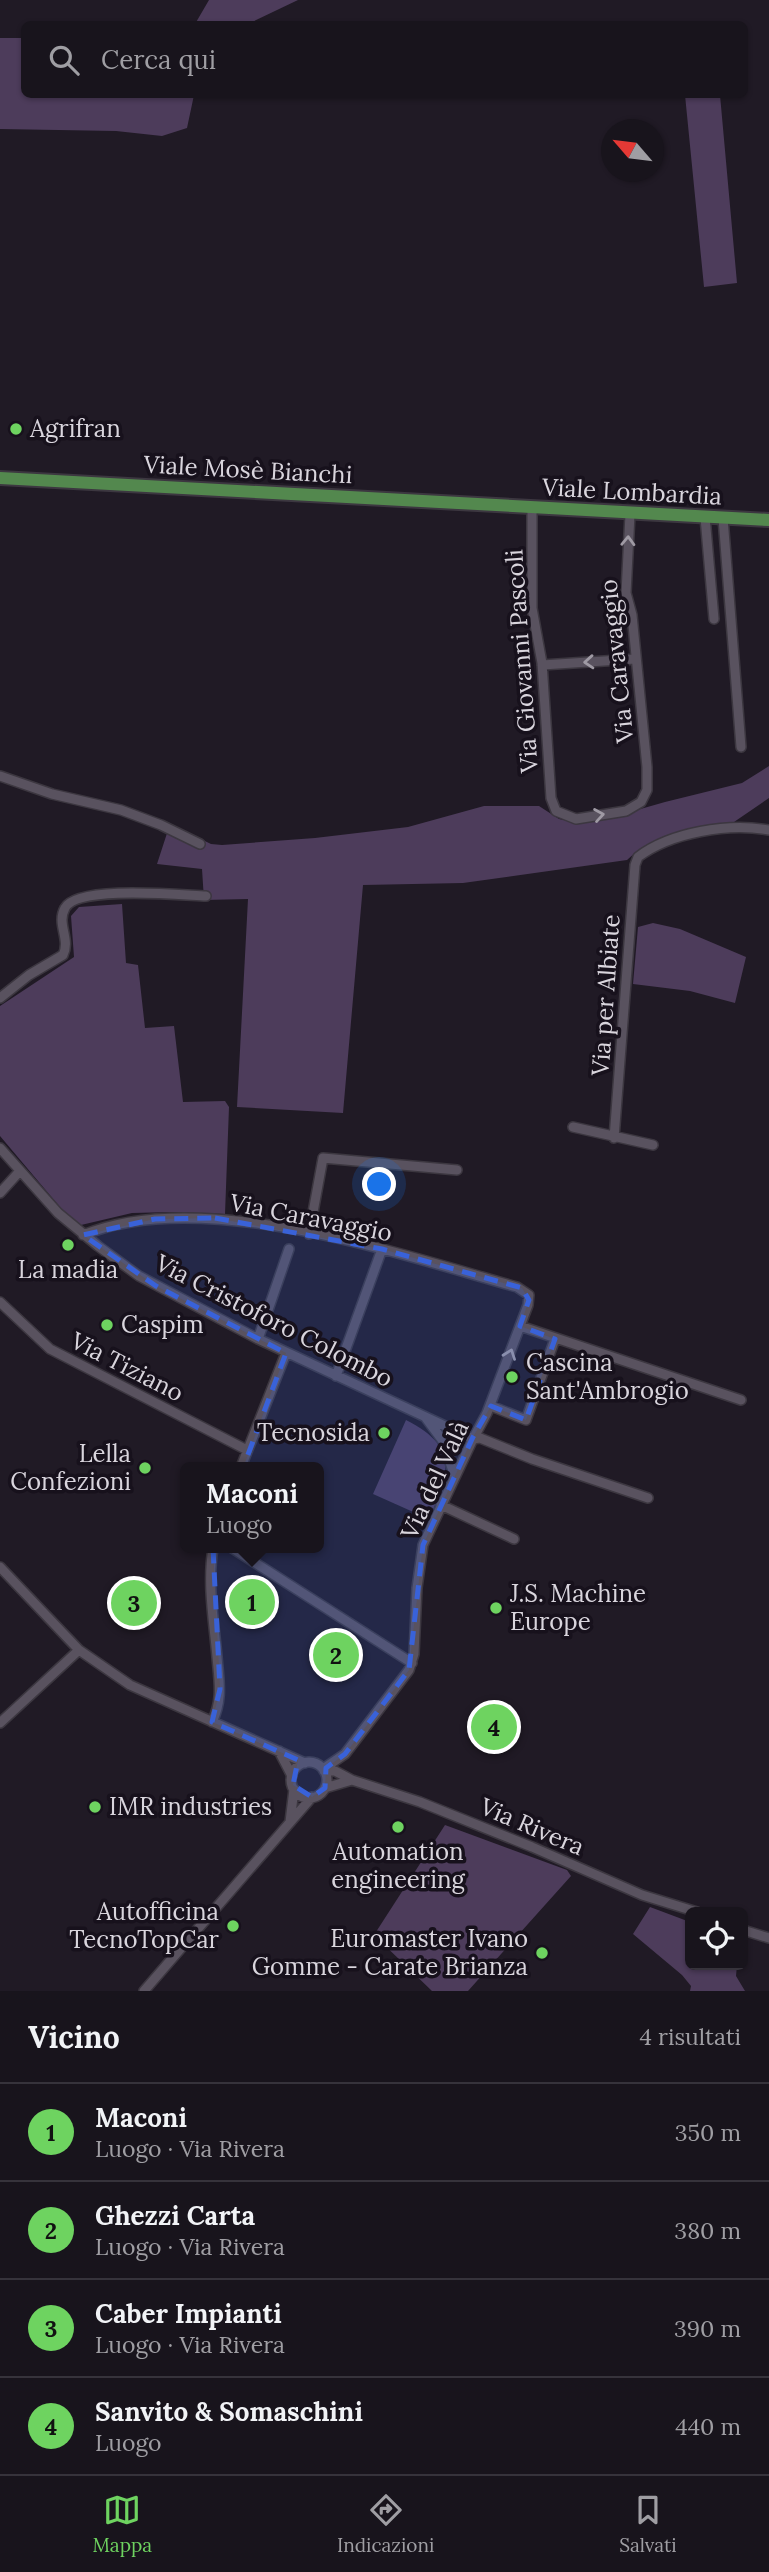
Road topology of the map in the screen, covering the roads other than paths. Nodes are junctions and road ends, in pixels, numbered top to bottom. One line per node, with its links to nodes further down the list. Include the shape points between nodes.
1 (0, 478): 2 (main road, Viale Mosè Bianchi)
2 (493, 505): 3 (main road, Viale Lombardia)
3 (532, 508): 4 (main road, Viale Lombardia); 10 (street, Via Giovanni Pascoli, via 532,608)
4 (629, 514): 5 (main road, Viale Lombardia); 9 (street, Via Caravaggio, one-way to 4, via 626,593)
5 (705, 517): 6 (main road, Viale Lombardia); 8 (street)
6 (723, 518): 7 (main road, Viale Lombardia); 11 (street)
7 (769, 520)
8 (714, 618)
9 (635, 659): 10 (street, one-way to 10); 13 (street, Via Caravaggio, one-way to 9, via 576,819 626,811 641,802 647,790 647,767)
10 (542, 665): 13 (street, Via Giovanni Pascoli, via 551,798)
11 (741, 747)
12 (0, 776): 15 (street, via 121,810)
13 (556, 811)
14 (769, 830): 19 (street, Via per Albiate, via 689,835 638,856)
15 (200, 844)
16 (206, 896): 17 (street, via 126,894 82,897 68,903 61,922 66,945 63,955)
17 (0, 998)
18 (573, 1127): 19 (street)
19 (614, 1138): 20 (street)
20 (653, 1144)
21 (0, 1148): 23 (street, Via Cristoforo Colombo)
22 (457, 1170): 25 (street, via 323,1157)
23 (19, 1172): 24 (street); 26 (street, Via Cristoforo Colombo)
24 (0, 1193)
25 (309, 1234): 26 (street, Via Caravaggio, via 237,1220 186,1218 135,1222); 28 (street, Via Caravaggio)
26 (83, 1235): 32 (street, Via Cristoforo Colombo, via 156,1286)
27 (289, 1249): 32 (street)
28 (382, 1250): 29 (street, Via Caravaggio); 35 (street)
29 (527, 1293): 31 (street, Via del Valà)
30 (0, 1302): 40 (street, Via Tiziano, via 50,1349)
31 (520, 1326): 33 (street); 37 (street, Via del Valà, one-way to 31)
32 (258, 1339): 34 (street, Via Cristoforo Colombo)
33 (555, 1339): 36 (street); 37 (street, via 526,1420)
34 (286, 1353): 35 (street, Via Cristoforo Colombo); 40 (street)
35 (336, 1376): 38 (street, Via Cristoforo Colombo)
36 (741, 1400)
37 (491, 1406): 39 (street, Via del Valà)
38 (425, 1417): 39 (street, Via Cristoforo Colombo); 42 (street, via 443,1441)
39 (473, 1438): 42 (street, Via del Valà); 43 (street)
40 (247, 1450): 41 (street)
41 (243, 1462)
42 (455, 1476): 44 (street, Via del Valà)
43 (648, 1498)
44 (441, 1505): 45 (street); 50 (street, Via del Valà, via 421,1555)
45 (514, 1539)
46 (213, 1553): 51 (street, via 220,1689)
47 (240, 1553): 50 (street)
48 (0, 1567): 49 (street)
49 (79, 1650): 51 (street, via 130,1685); 52 (street)
50 (412, 1664): 54 (street, Via del Valà)
51 (212, 1722): 53 (street)
52 (0, 1723)
53 (279, 1751): 55 (street); 57 (street)
54 (345, 1754): 56 (street, Via del Valà); 58 (street, via 341,1766)
55 (305, 1763): 56 (street); 57 (street)
56 (324, 1770): 58 (street, Via Rivera); 59 (street)
57 (292, 1776): 60 (street)
58 (349, 1779): 59 (street); 63 (street, Via Rivera, via 420,1802 642,1895)
59 (325, 1788): 61 (street)
60 (294, 1789): 61 (street); 62 (street)
61 (312, 1797): 62 (street)
62 (290, 1822): 66 (street)
63 (685, 1908)
64 (748, 1932): 65 (street)
65 (769, 1938)
66 (144, 1991)

